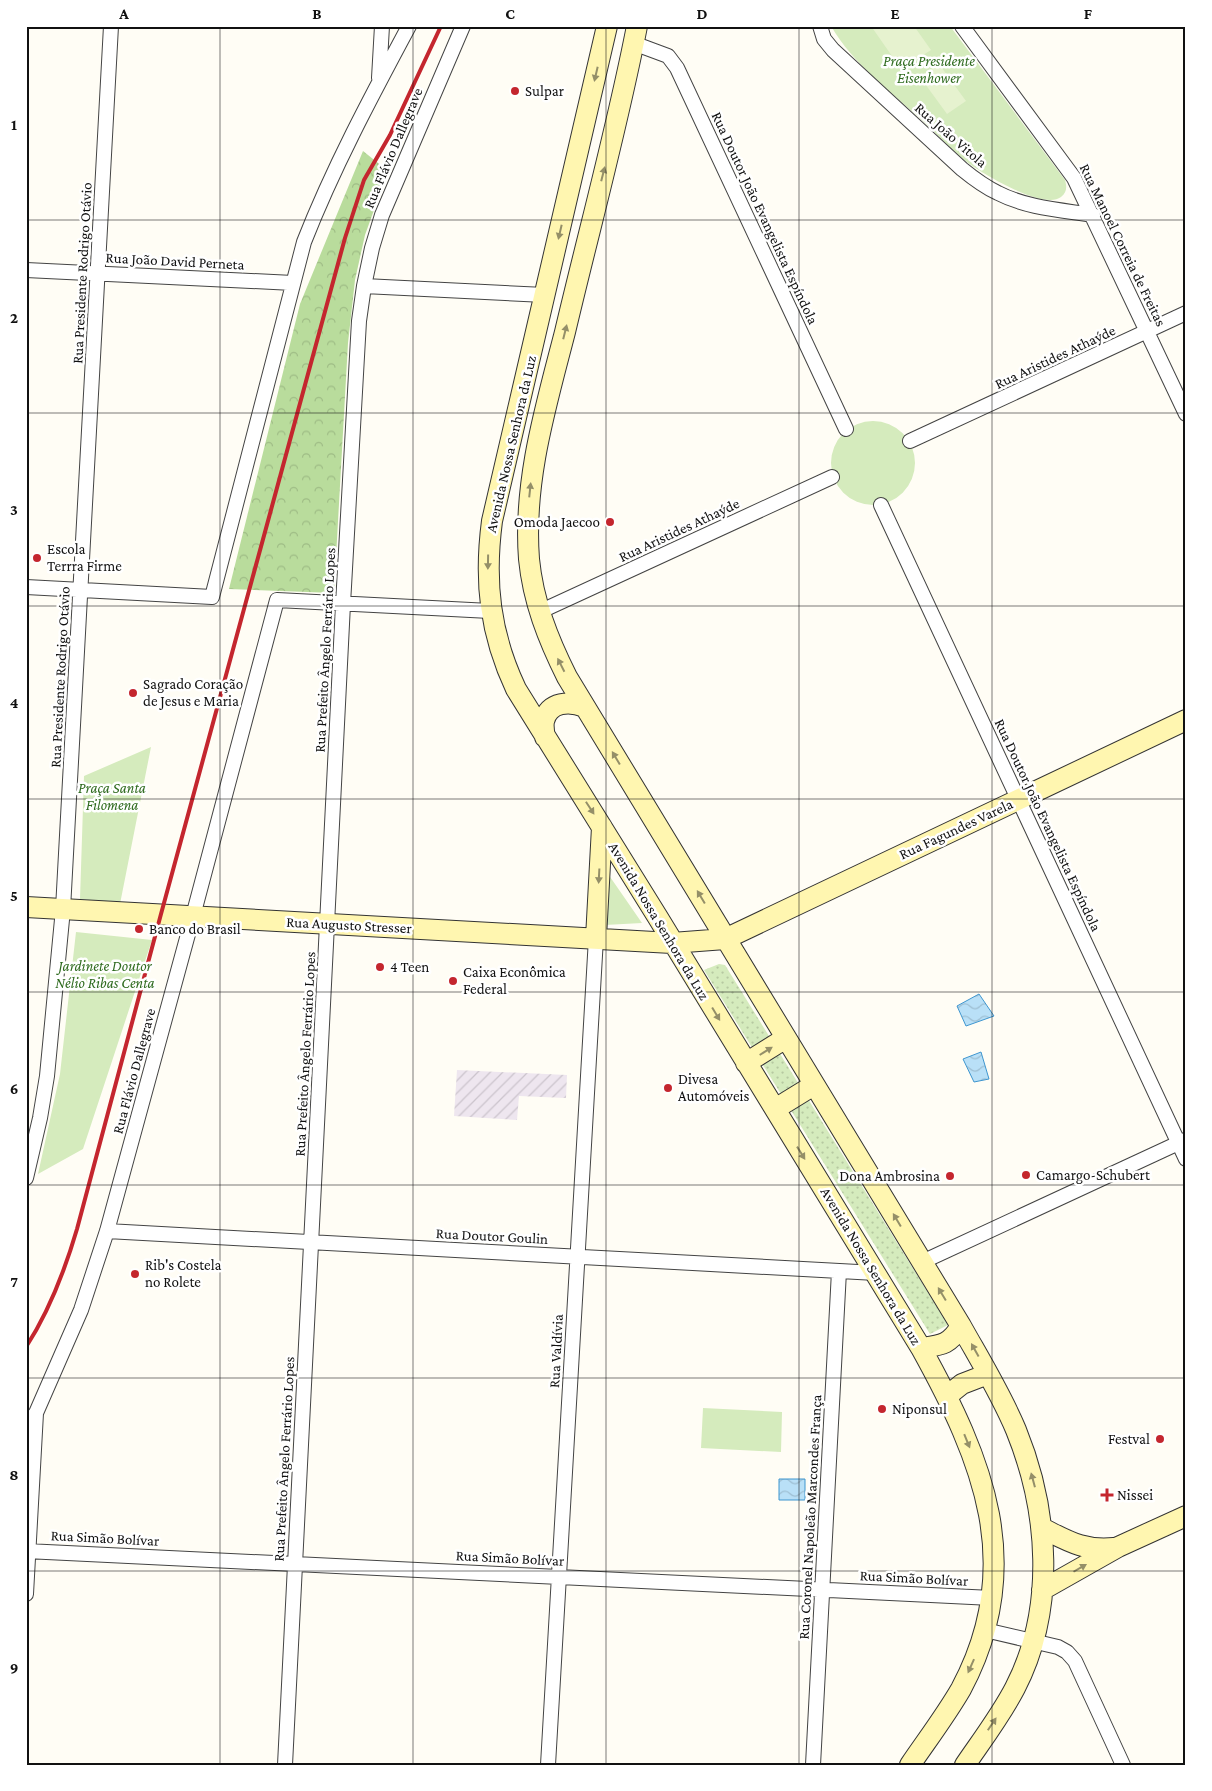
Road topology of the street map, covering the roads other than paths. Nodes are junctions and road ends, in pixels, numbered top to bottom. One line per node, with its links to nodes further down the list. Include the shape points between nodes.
1 (111, 26): 14 (street, Rua Presidente Rodrigo Otávio)
2 (382, 26): 9 (street)
3 (409, 26): 9 (street)
4 (464, 26): 16 (street, Rua Flávio Dallegrave, via 382,215)
5 (607, 26): 10 (main road, Avenida Nossa Senhora da Luz, one-way to 10)
6 (820, 26): 12 (street, Rua João Vitola, via 824,39 833,50 978,181 1017,201)
7 (962, 26): 12 (street, Rua Manoel Correia de Freitas, via 1069,169)
8 (635, 35): 11 (main road, Avenida Nossa Senhora da Luz); 21 (street, Rua Doutor João Evangelista Espíndola, via 668,56 677,68)
9 (379, 82): 15 (street, via 321,199)
10 (586, 117): 11 (main road, via 588,130 596,139 609,138); 17 (main road, Avenida Nossa Senhora da Luz, one-way to 17)
11 (613, 134): 29 (main road, Avenida Nossa Senhora da Luz, one-way to 11, via 528,530 532,476)
12 (1093, 215): 19 (street, Rua Manoel Correia de Freitas)
13 (26, 270): 14 (street, Rua João David Perneta)
14 (98, 273): 15 (street, Rua João David Perneta); 26 (street, Rua Presidente Rodrigo Otávio)
15 (292, 283): 26 (street, via 212,597)
16 (364, 286): 17 (street); 27 (street, Rua Prefeito Ângelo Ferrário Lopes)
17 (545, 295): 28 (main road, Avenida Nossa Senhora da Luz, one-way to 28, via 492,521 488,564)
18 (1186, 313): 19 (street, Rua Aristides Athaýde)
19 (1147, 332): 20 (street, Rua Manoel Correia de Freitas); 22 (street, Rua Aristides Athaýde)
20 (1186, 414)
21 (846, 429)
22 (910, 441)
23 (832, 477): 29 (street, Rua Aristides Athaýde)
24 (881, 505): 33 (street, Rua Doutor João Evangelista Espíndola)
25 (26, 587): 26 (street)
26 (81, 590): 36 (street, Rua Presidente Rodrigo Otávio)
27 (343, 604): 28 (street); 37 (street, Rua Flávio Dallegrave, via 276,600); 38 (street, Rua Prefeito Ângelo Ferrário Lopes)
28 (490, 611): 32 (main road, Avenida Nossa Senhora da Luz, via 506,668)
29 (540, 612): 30 (main road, Avenida Nossa Senhora da Luz, one-way to 29, via 553,650)
30 (585, 707): 32 (main road, via 574,703 553,708 544,722); 40 (main road, Avenida Nossa Senhora da Luz, one-way to 30)
31 (1186, 720): 33 (main road, Rua Fagundes Varela)
32 (544, 737): 34 (main road, Avenida Nossa Senhora da Luz, one-way to 34)
33 (1018, 800): 40 (main road, Rua Fagundes Varela); 46 (street, Rua Doutor João Evangelista Espíndola)
34 (602, 828): 39 (main road, one-way to 39); 41 (main road, Avenida Nossa Senhora da Luz)
35 (26, 907): 36 (main road, Rua Augusto Stresser)
36 (63, 909): 37 (main road, Rua Augusto Stresser); 48 (street, Rua Presidente Rodrigo Otávio, via 47,1076)
37 (193, 916): 38 (main road, Rua Augusto Stresser); 49 (street, Rua Flávio Dallegrave)
38 (328, 924): 39 (main road, Rua Augusto Stresser); 50 (street, Rua Prefeito Ângelo Ferrário Lopes)
39 (596, 938): 41 (main road, Rua Augusto Stresser); 51 (street, Rua Valdívia)
40 (725, 939): 41 (main road, Rua Augusto Stresser); 42 (main road, Avenida Nossa Senhora da Luz)
41 (672, 943): 43 (main road, Avenida Nossa Senhora da Luz, one-way to 43)
42 (786, 1038): 43 (main road, one-way to 42); 44 (main road, Avenida Nossa Senhora da Luz)
43 (746, 1063): 45 (main road, Avenida Nossa Senhora da Luz)
44 (814, 1085): 45 (main road); 52 (main road, Avenida Nossa Senhora da Luz, one-way to 44)
45 (775, 1109): 54 (main road, Avenida Nossa Senhora da Luz, one-way to 54)
46 (1182, 1141): 47 (street, Rua Doutor João Evangelista Espíndola); 52 (street)
47 (1186, 1159)
48 (26, 1178)
49 (107, 1231): 50 (street, Rua Doutor Goulin); 59 (street, Rua Flávio Dallegrave, via 81,1310)
50 (312, 1242): 51 (street, Rua Doutor Goulin); 65 (street, Rua Prefeito Ângelo Ferrário Lopes)
51 (578, 1257): 53 (street, Rua Doutor Goulin); 66 (street, Rua Valdívia)
52 (922, 1262): 55 (main road, Avenida Nossa Senhora da Luz, one-way to 52)
53 (839, 1271): 54 (street, Rua Doutor Goulin); 67 (street, Rua Coronel Napoleão Marcondes França)
54 (876, 1273): 56 (main road, Avenida Nossa Senhora da Luz)
55 (961, 1326): 56 (main road, via 953,1339); 57 (main road, Avenida Nossa Senhora da Luz, one-way to 55)
56 (921, 1348): 58 (main road, Avenida Nossa Senhora da Luz)
57 (988, 1374): 58 (main road, via 962,1384); 62 (main road, Avenida Nossa Senhora da Luz, one-way to 57, via 1026,1455)
58 (947, 1396): 70 (main road, Avenida Nossa Senhora da Luz, one-way to 70, via 976,1465 988,1507 994,1548)
59 (36, 1413): 60 (street, Rua Flávio Dallegrave); 64 (street)
60 (26, 1425)
61 (1186, 1516): 63 (main road)
62 (1042, 1528): 63 (main road, via 1086,1548); 68 (main road, Avenida Nossa Senhora da Luz)
63 (1118, 1547): 68 (main road, one-way to 63)
64 (27, 1551): 65 (street, Rua Simão Bolívar); 69 (street)
65 (295, 1564): 66 (street, Rua Simão Bolívar); 73 (street, Rua Prefeito Ângelo Ferrário Lopes)
66 (559, 1576): 67 (street, Rua Simão Bolívar); 74 (street, Rua Valdívia)
67 (822, 1589): 70 (street, Rua Simão Bolívar); 75 (street, Rua Coronel Napoleão Marcondes França)
68 (1042, 1590): 72 (main road, Avenida Nossa Senhora da Luz)
69 (26, 1594)
70 (992, 1598): 71 (main road, Avenida Nossa Senhora da Luz)
71 (985, 1630): 72 (street); 76 (main road, Avenida Nossa Senhora da Luz, one-way to 76, via 960,1690)
72 (1033, 1641): 77 (main road, Avenida Nossa Senhora da Luz, one-way to 72, via 1015,1688); 78 (street, via 1058,1647 1075,1661)
73 (285, 1765)
74 (548, 1765)
75 (813, 1765)
76 (910, 1765)
77 (965, 1765)
78 (1123, 1765)

